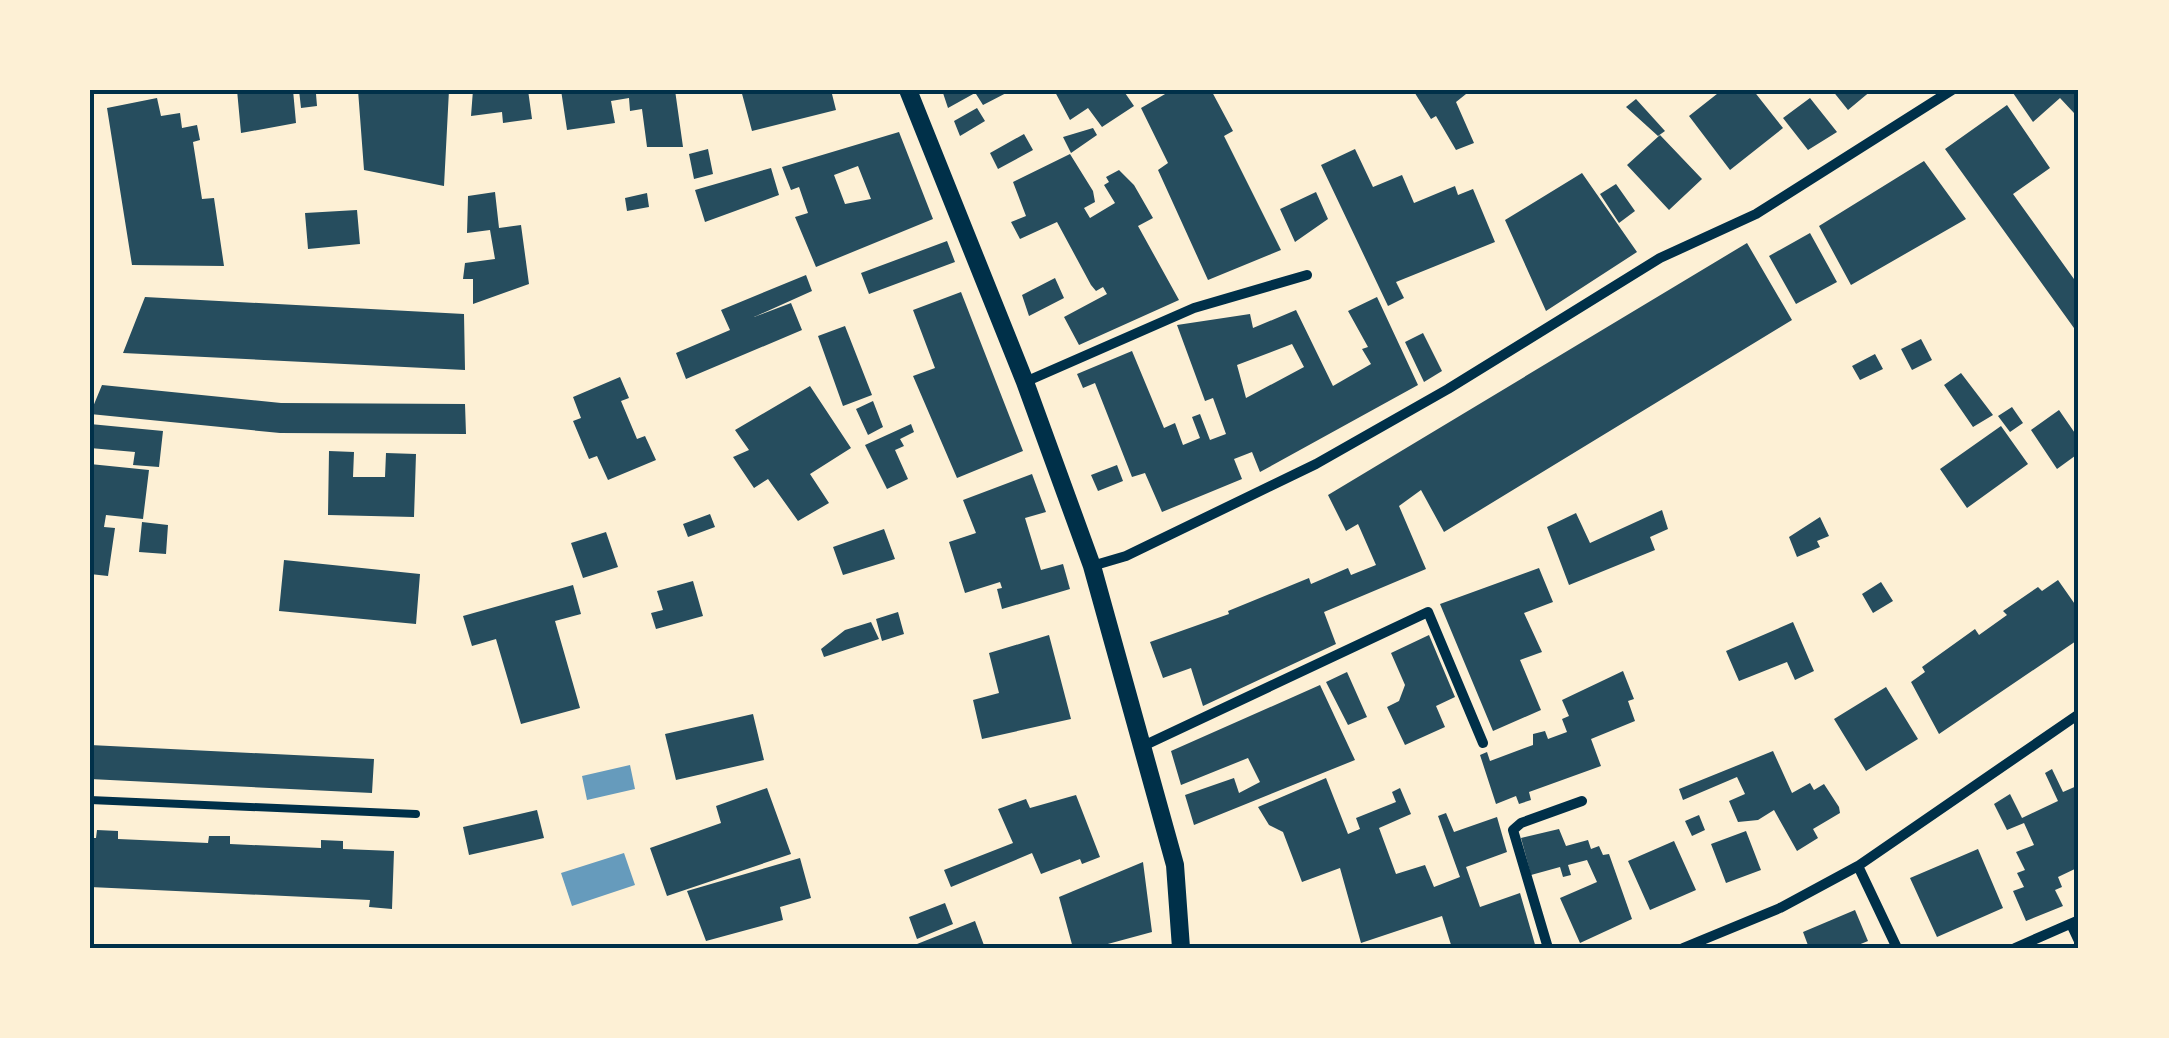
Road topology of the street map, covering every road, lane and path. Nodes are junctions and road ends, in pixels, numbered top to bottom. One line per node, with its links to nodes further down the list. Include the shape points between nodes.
1 (908, 90): 4 (street)
2 (1952, 90): 5 (street, via 1756,214 1660,258 1316,464)
3 (1308, 275): 4 (street, via 1194,308)
4 (1025, 382): 5 (street)
5 (1092, 566): 8 (street)
6 (2079, 714): 12 (street)
7 (1483, 743): 8 (street, via 1428,612)
8 (1140, 748): 15 (street, via 1175,865)
9 (90, 800): 11 (lane)
10 (1582, 801): 16 (street, via 1513,830)
11 (416, 814)
12 (1858, 866): 17 (street); 18 (street)
13 (2075, 922): 14 (street); 19 (street)
14 (2079, 941)
15 (1181, 948)
16 (1548, 948)
17 (1683, 948)
18 (1898, 948)
19 (2015, 948)

